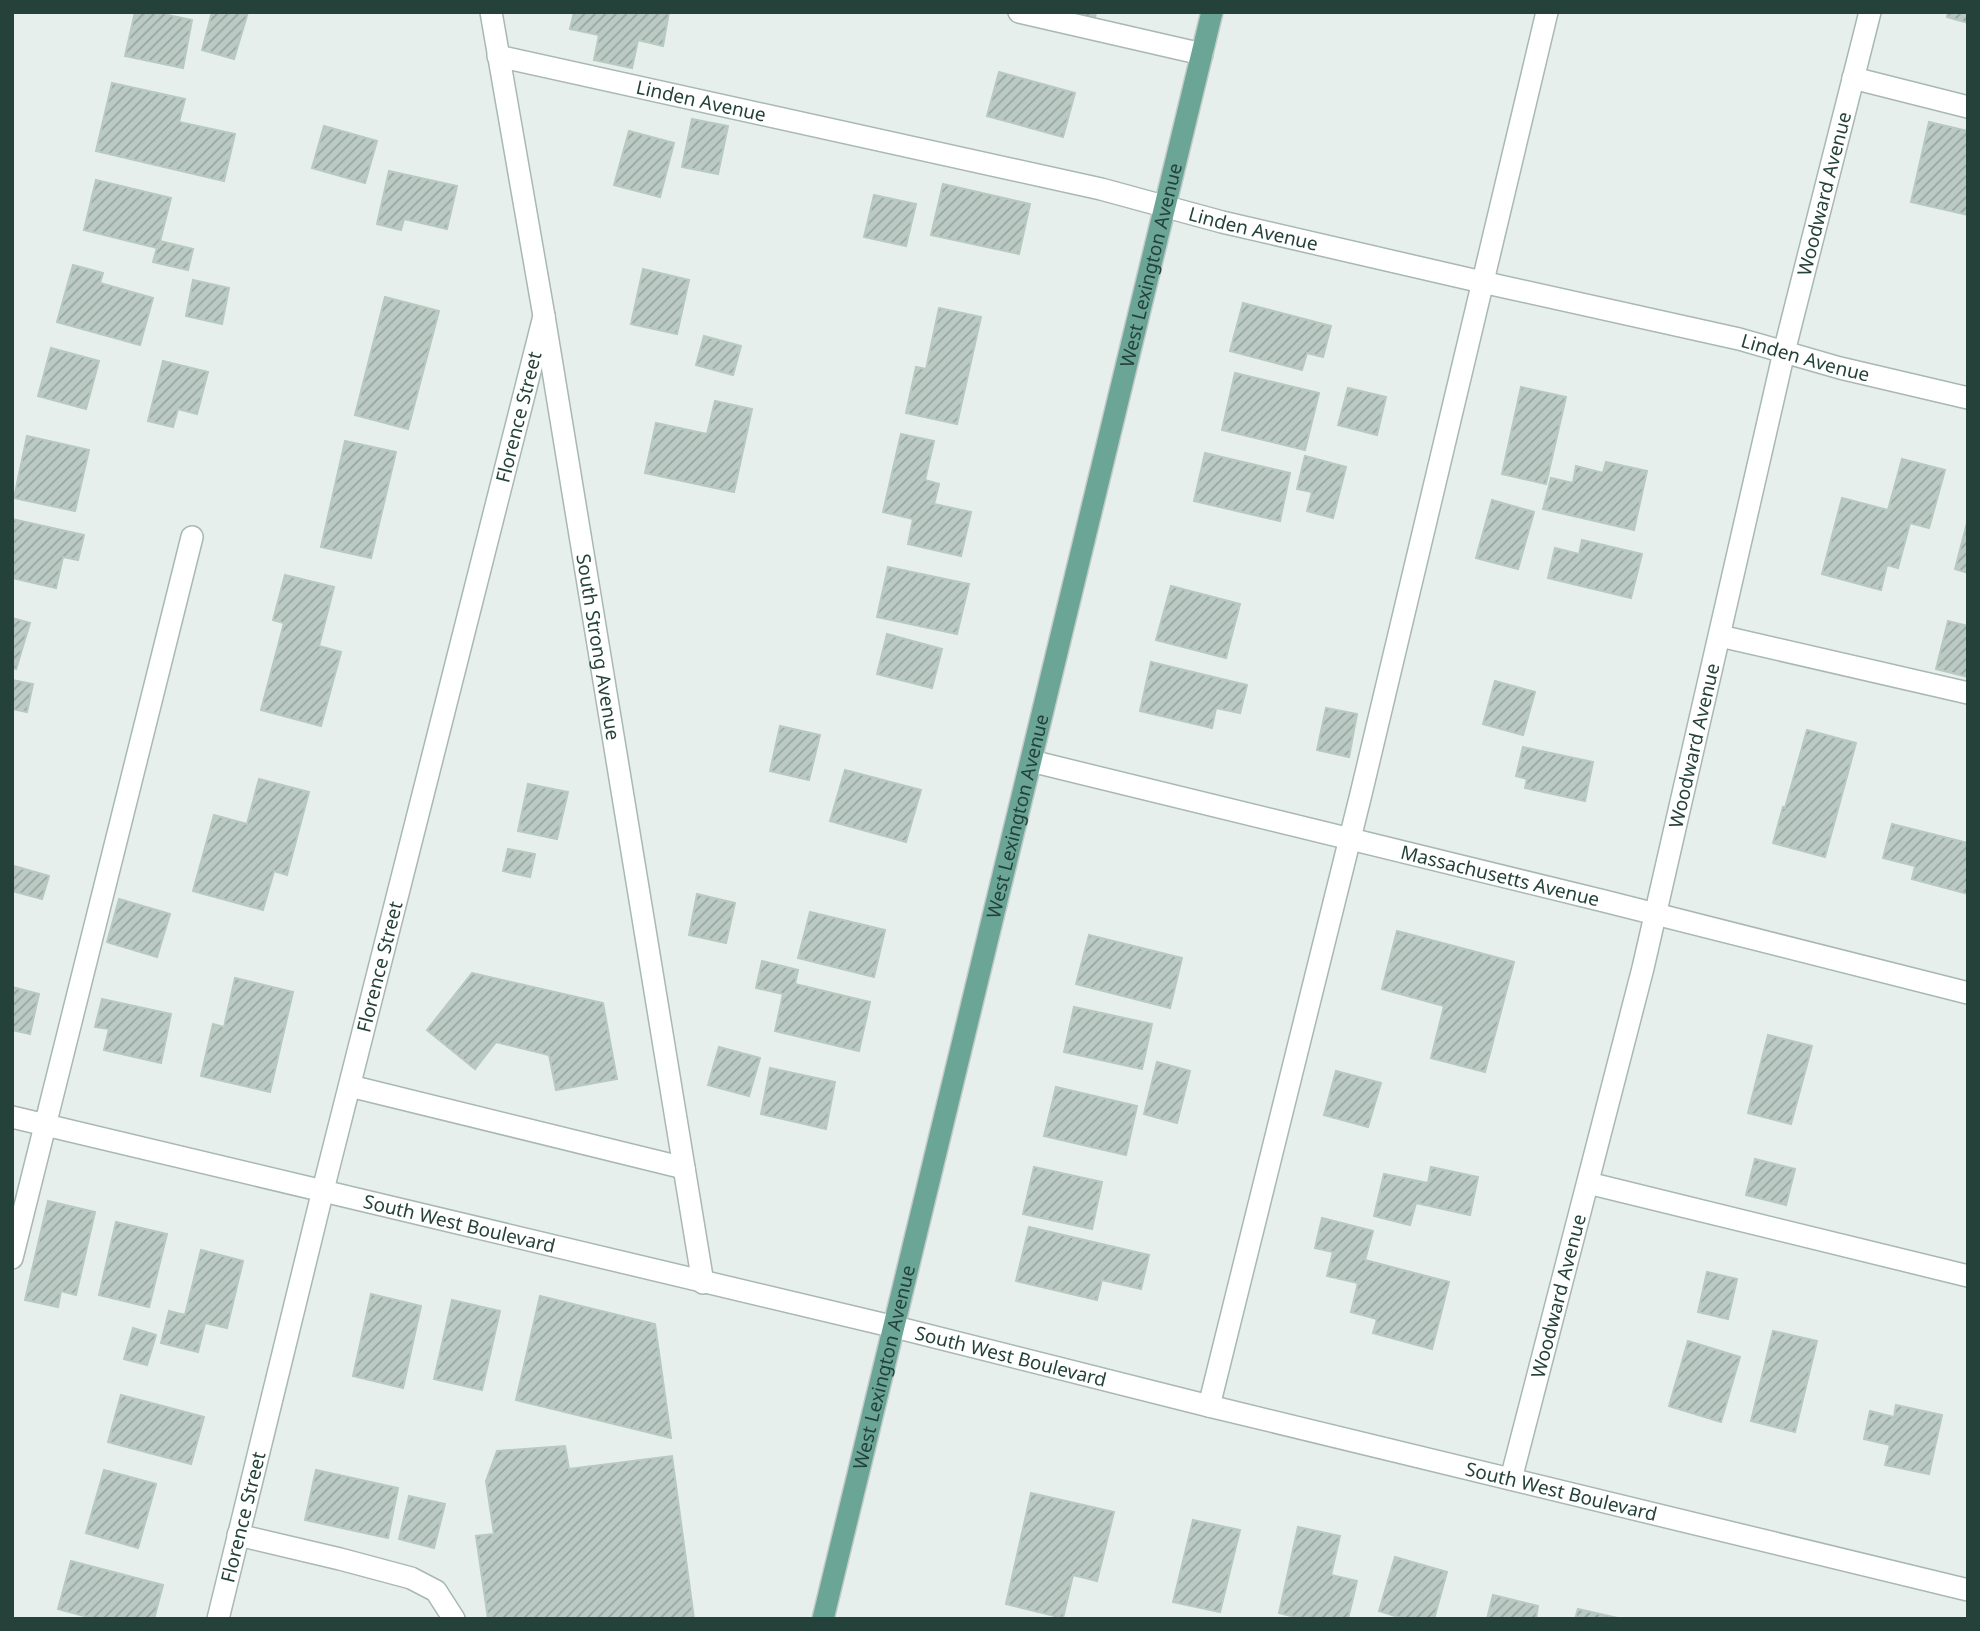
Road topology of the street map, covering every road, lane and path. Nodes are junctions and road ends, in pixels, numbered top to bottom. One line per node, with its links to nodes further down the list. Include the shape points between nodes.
1 (491, 12): 7 (street, South Strong Avenue)
2 (1019, 12): 6 (street)
3 (1212, 12): 6 (main road, West Lexington Avenue)
4 (1546, 12): 11 (street)
5 (1870, 12): 8 (street, Woodward Avenue)
6 (1202, 54): 10 (main road, West Lexington Avenue)
7 (498, 56): 10 (street, Linden Avenue, via 1101,188); 12 (street, South Strong Avenue)
8 (1853, 78): 9 (street); 13 (street, Woodward Avenue)
9 (1968, 107)
10 (1165, 207): 11 (street, Linden Avenue); 18 (main road, West Lexington Avenue)
11 (1482, 282): 13 (street, Linden Avenue); 19 (street)
12 (544, 316): 22 (street, Florence Street); 25 (street, South Strong Avenue)
13 (1784, 352): 14 (street, Linden Avenue); 16 (street, Woodward Avenue)
14 (1968, 398)
15 (192, 537): 24 (street)
16 (1720, 636): 17 (street); 20 (street, Woodward Avenue)
17 (1968, 693)
18 (1031, 761): 19 (street, Massachusetts Avenue); 31 (main road, West Lexington Avenue)
19 (1350, 839): 20 (street, Massachusetts Avenue); 32 (street)
20 (1656, 914): 21 (street, Massachusetts Avenue); 26 (street, Woodward Avenue)
21 (1968, 993)
22 (350, 1086): 25 (street); 27 (street, Florence Street)
23 (12, 1117): 24 (street, South West Boulevard)
24 (44, 1125): 27 (street, South West Boulevard); 28 (street)
25 (684, 1167): 30 (street, South Strong Avenue)
26 (1588, 1183): 29 (street); 33 (street, Woodward Avenue)
27 (323, 1190): 30 (street, South West Boulevard); 34 (street, Florence Street)
28 (12, 1258)
29 (1968, 1276)
30 (703, 1283): 31 (street, South West Boulevard)
31 (895, 1327): 32 (street, South West Boulevard); 38 (main road, West Lexington Avenue)
32 (1209, 1406): 33 (street, South West Boulevard)
33 (1511, 1479): 35 (street, South West Boulevard)
34 (238, 1535): 36 (street, Florence Street); 37 (street, via 411,1578 436,1591)
35 (1968, 1590)
36 (218, 1619)
37 (454, 1619)
38 (823, 1619)

